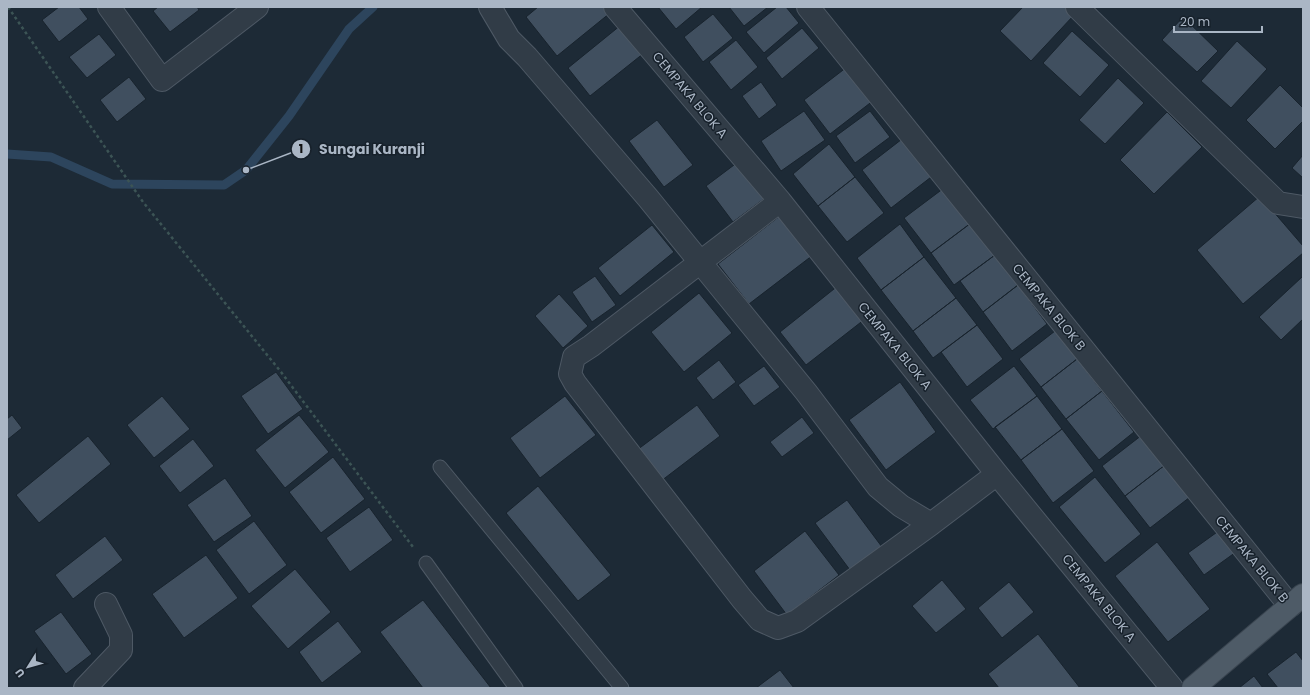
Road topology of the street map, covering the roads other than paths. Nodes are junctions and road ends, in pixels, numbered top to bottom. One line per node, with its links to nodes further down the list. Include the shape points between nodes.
1 (109, 7): 2 (street, via 162,80)
2 (257, 7)
3 (490, 7): 9 (street, via 509,39 648,198)
4 (615, 7): 7 (street, CEMPAKA BLOK A)
5 (808, 7): 14 (street, CEMPAKA BLOK B)
6 (1077, 7): 8 (street, via 1278,203)
7 (780, 201): 9 (street); 11 (street, CEMPAKA BLOK A)
8 (1303, 206)
9 (700, 262): 12 (street, via 806,392 878,487 901,506); 12 (street, via 592,346 574,357 570,374 760,620 778,628 797,620)
10 (440, 467): 18 (lane)
11 (997, 474): 12 (street); 19 (street, CEMPAKA BLOK A)
12 (931, 524)
13 (426, 563): 17 (lane)
14 (1296, 601): 20 (main road)
15 (106, 604): 16 (street, via 121,635 121,650)
16 (85, 688)
17 (516, 688)
18 (622, 688)
19 (1172, 688)
20 (1193, 688)

